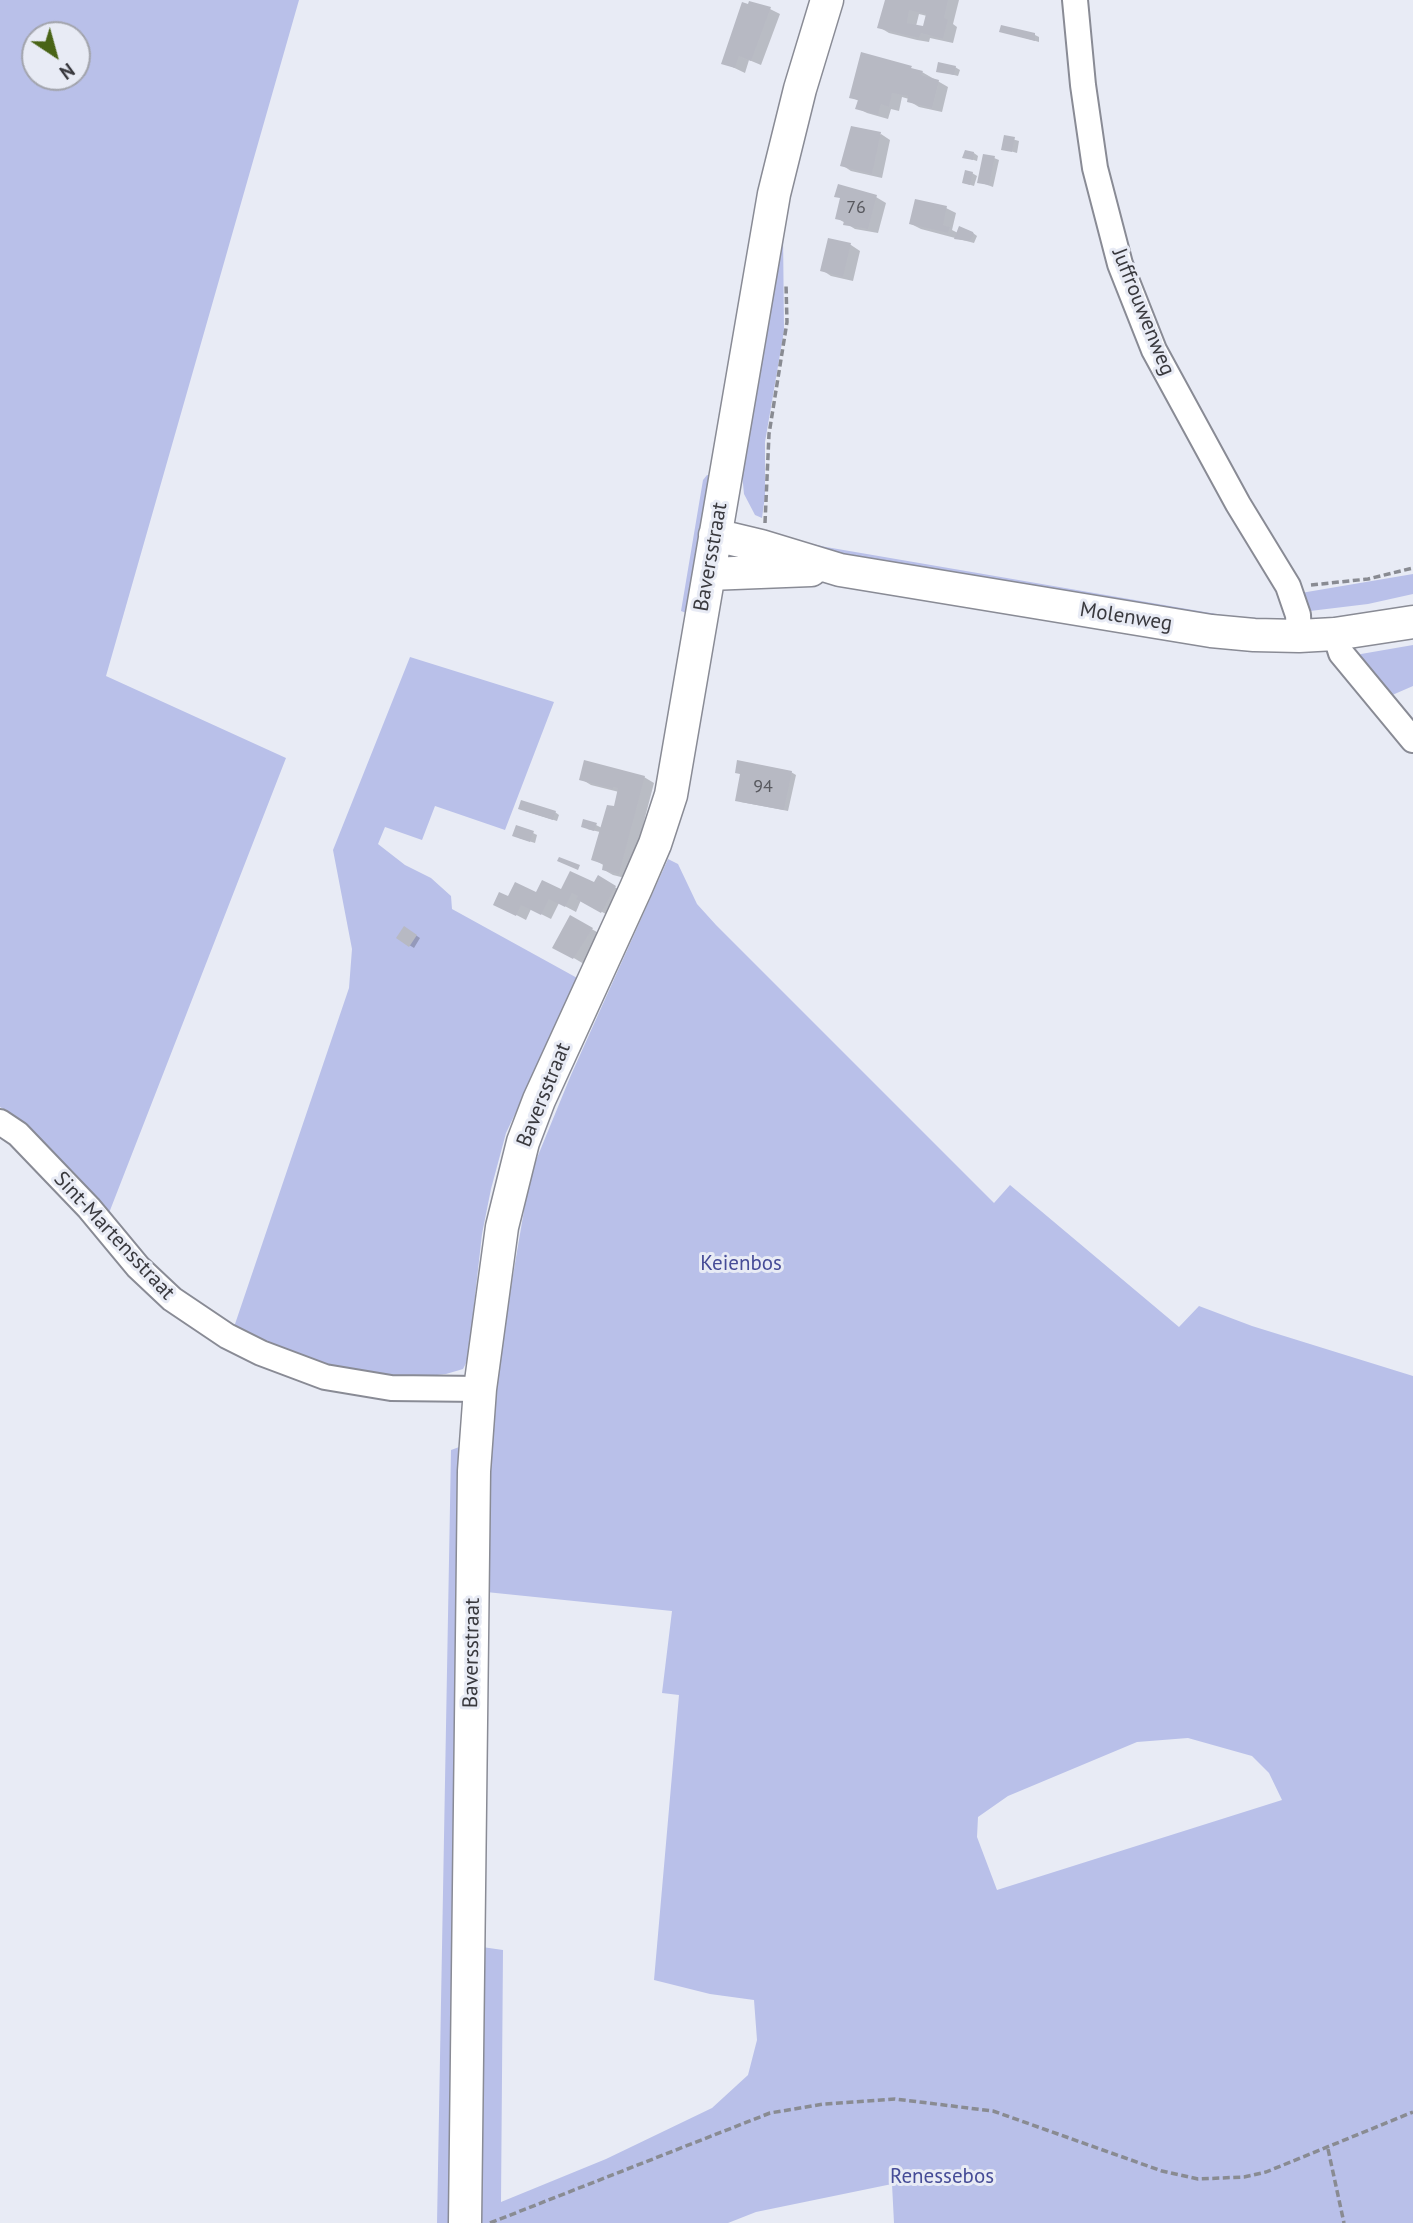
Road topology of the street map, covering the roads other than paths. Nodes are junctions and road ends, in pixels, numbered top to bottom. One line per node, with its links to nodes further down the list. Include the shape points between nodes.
1 (827, 0): 3 (main road, Baversstraat, via 774,194)
2 (1075, 0): 8 (street, Juffrouwenweg, via 1095,168 1120,264 1154,350 1288,586 1298,615)
3 (715, 535): 4 (main road, Molenweg); 5 (main road, Baversstraat)
4 (840, 570): 5 (main road, Molenweg); 8 (main road, Molenweg, via 1211,631)
5 (709, 574): 11 (main road, Baversstraat, via 671,795 636,888 539,1100 512,1181)
6 (1413, 622): 7 (main road, Molenweg)
7 (1335, 634): 8 (main road, Molenweg); 9 (street, via 1341,653)
8 (1299, 636)
9 (1413, 740)
10 (0, 1122): 11 (street, Sint-Martensstraat, via 36,1152 138,1267 172,1299 227,1336 325,1377 391,1388)
11 (480, 1389): 12 (main road, Baversstraat, via 474,1471)
12 (465, 2223)

